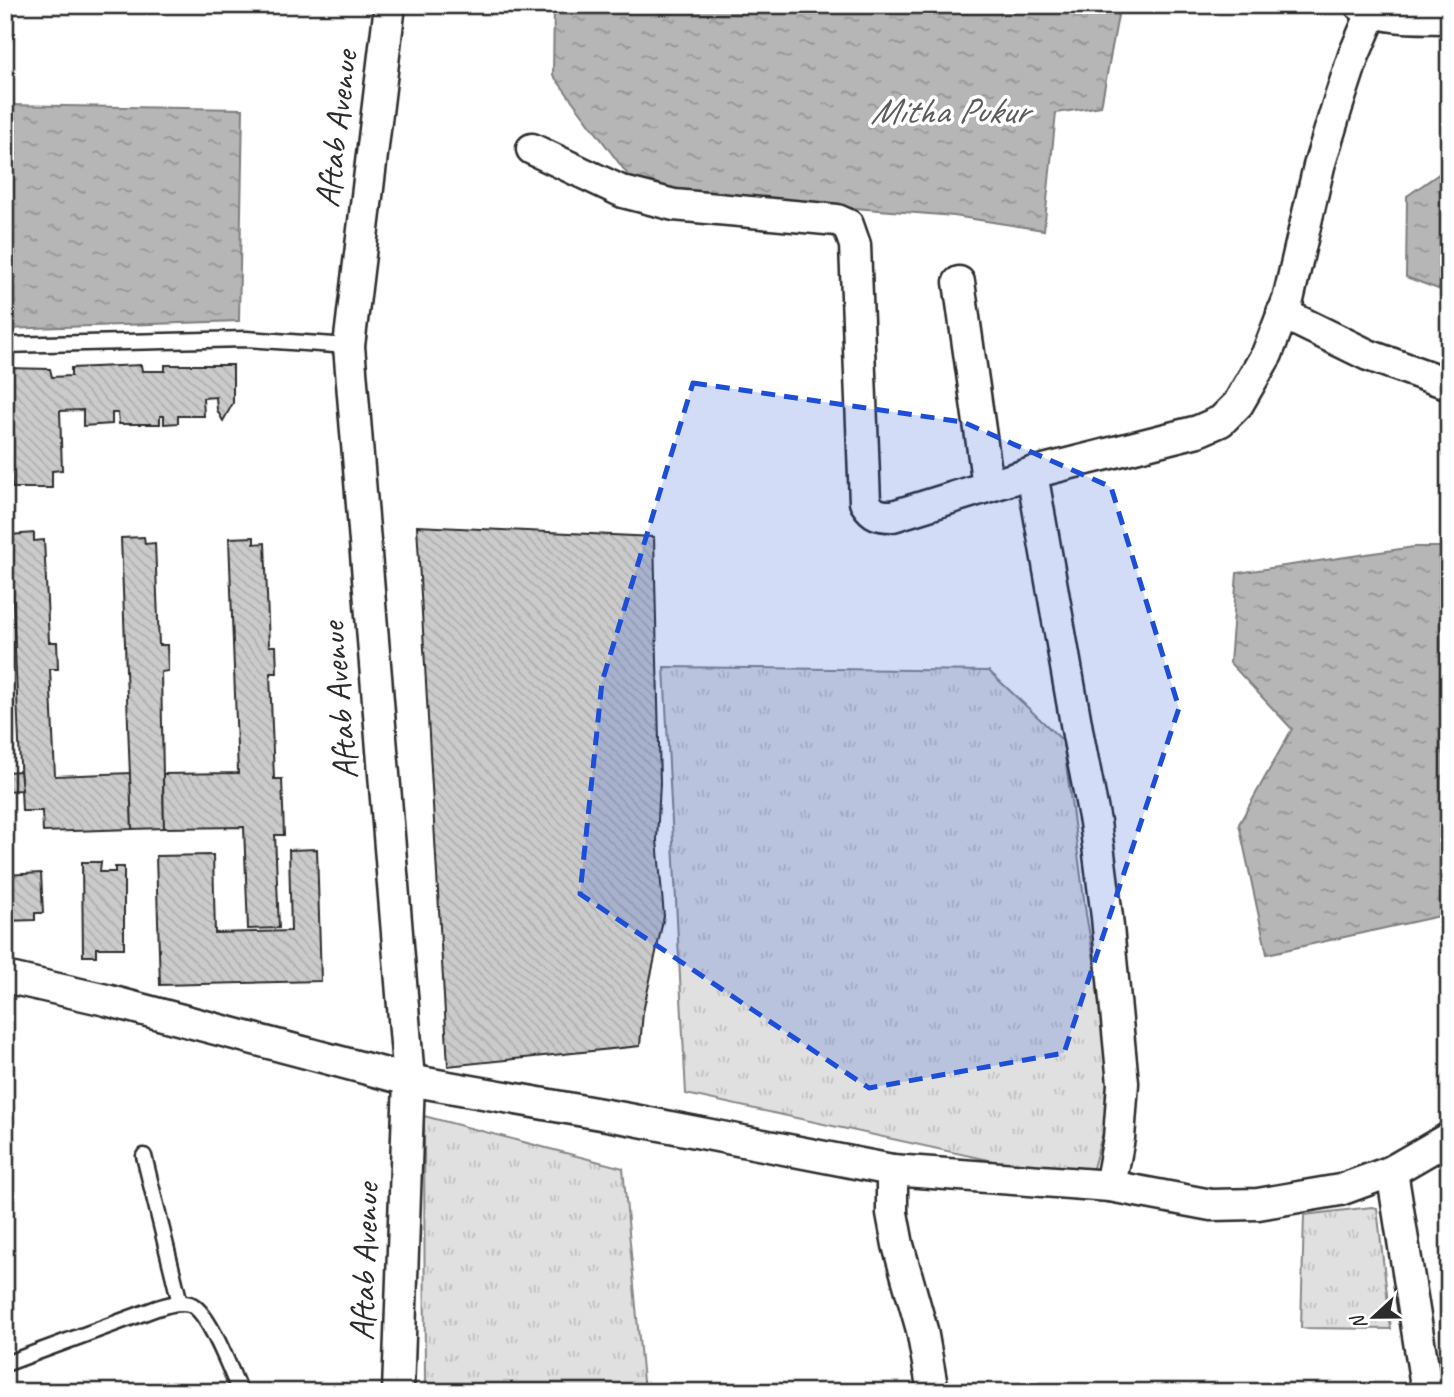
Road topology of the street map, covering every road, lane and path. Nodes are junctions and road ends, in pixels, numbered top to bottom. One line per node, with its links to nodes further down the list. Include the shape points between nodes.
1 (390, 5): 8 (street, Aftab Avenue)
2 (1366, 9): 3 (street, via 1390,16); 6 (street)
3 (1449, 18)
4 (532, 149): 11 (street, via 623,192 674,205 837,220 848,225 856,245 865,502 878,516 893,516)
5 (958, 282): 11 (street)
6 (1282, 313): 9 (street, via 1368,355); 10 (street, via 1267,354 1238,404 1221,421 1198,431)
7 (5, 345): 8 (lane, via 246,340)
8 (349, 346): 13 (street, Aftab Avenue)
9 (1449, 384)
10 (1032, 473): 11 (street); 18 (street, via 1095,822 1107,918 1123,1083)
11 (988, 486)
12 (5, 977): 13 (street)
13 (409, 1080): 16 (street); 22 (street, Aftab Avenue)
14 (1449, 1138): 17 (street)
15 (144, 1156): 19 (lane)
16 (892, 1170): 18 (street); 23 (street, via 892,1213)
17 (1392, 1171): 18 (street, via 1340,1190 1258,1204 1212,1205); 24 (street)
18 (1110, 1186)
19 (180, 1303): 20 (lane); 21 (lane, via 193,1305 204,1316)
20 (5, 1364)
21 (240, 1392)
22 (398, 1392)
23 (933, 1392)
24 (1427, 1392)

